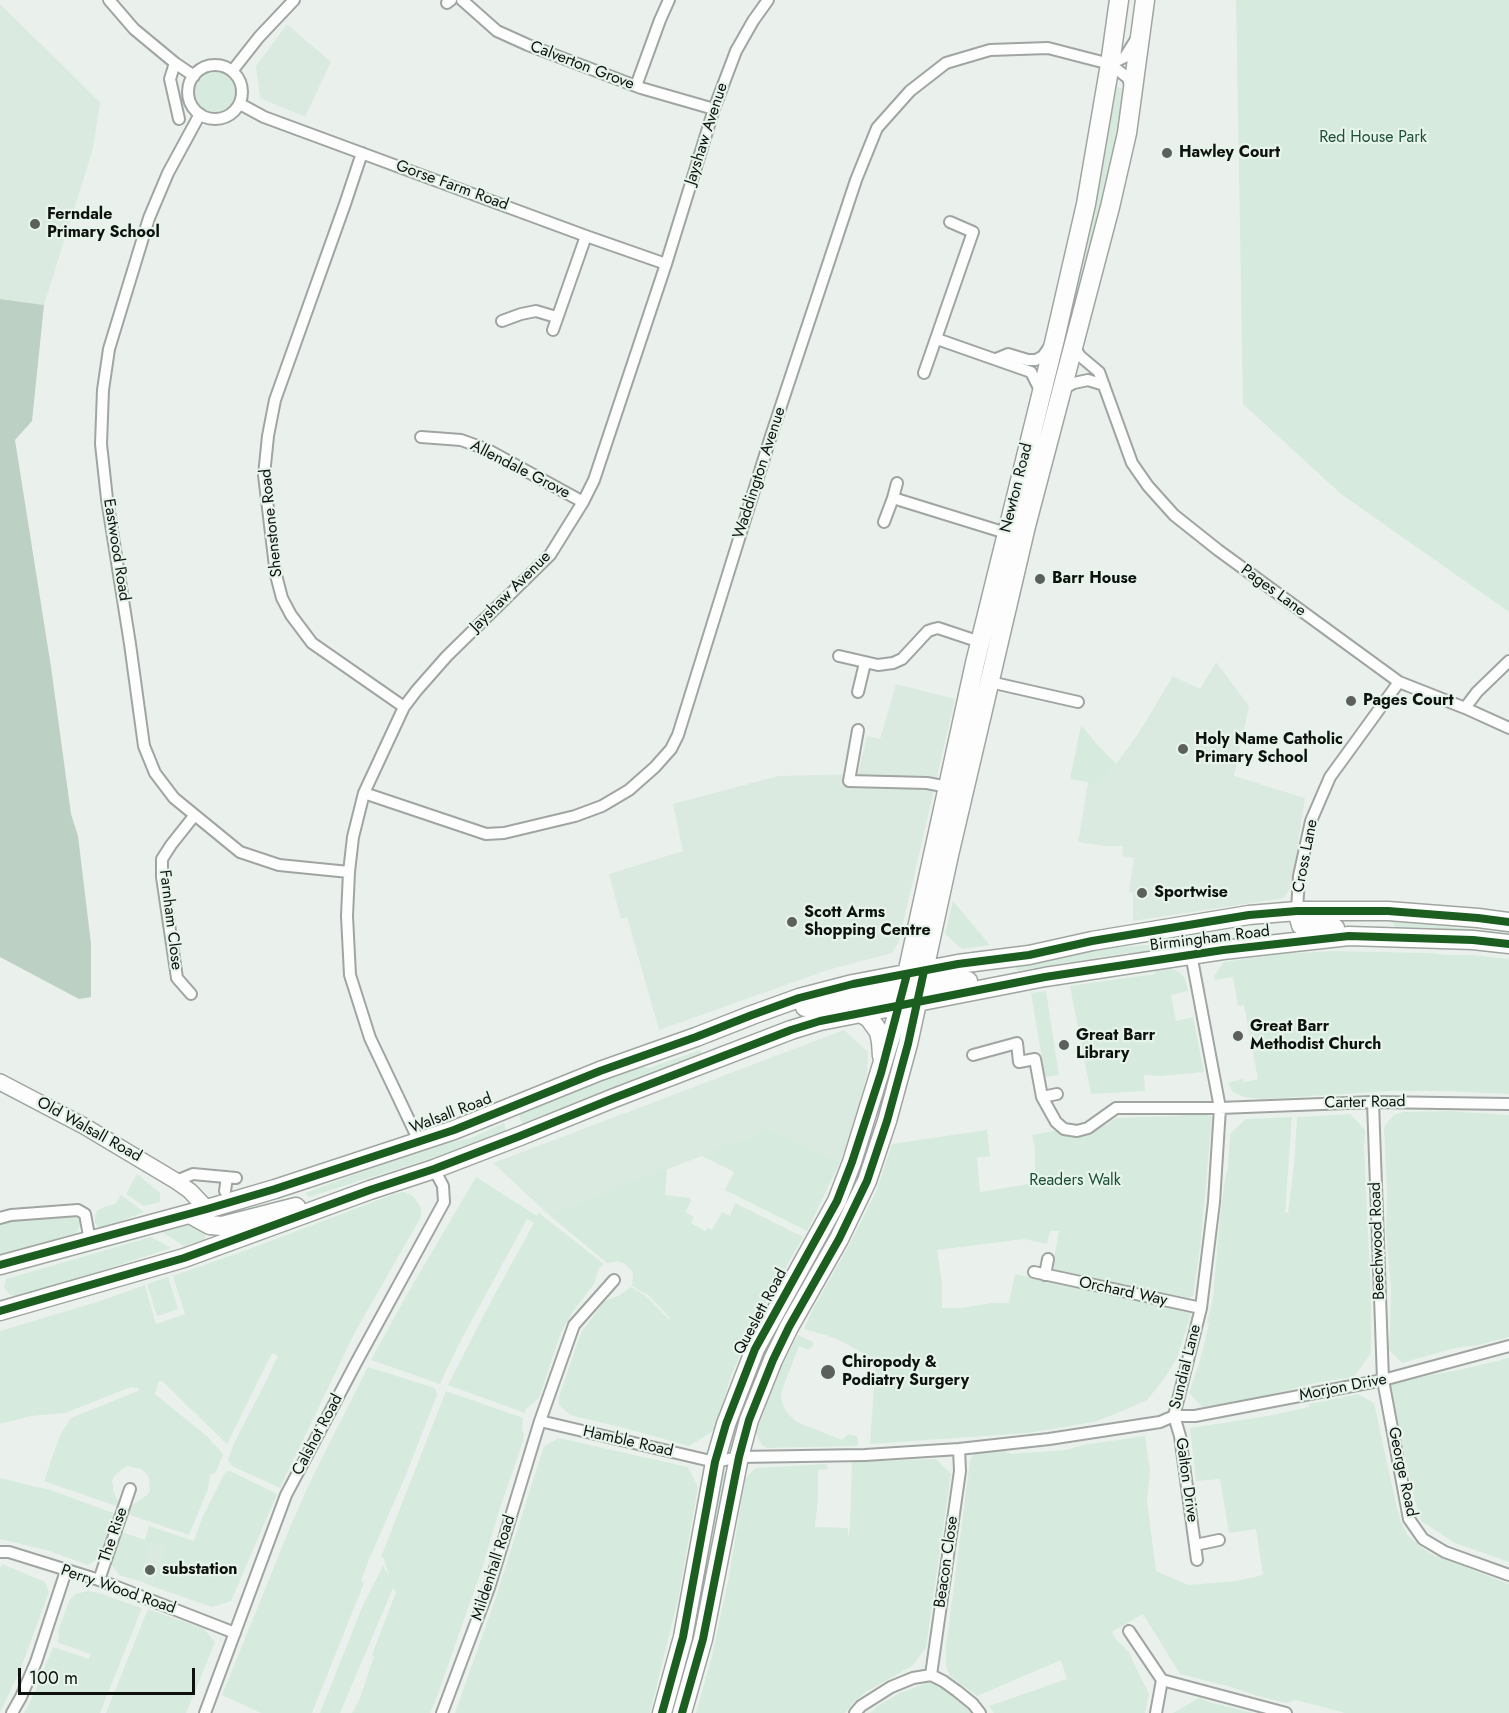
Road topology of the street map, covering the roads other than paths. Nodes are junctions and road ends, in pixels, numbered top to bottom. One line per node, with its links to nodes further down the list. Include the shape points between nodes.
1 (109, 0): 9 (street, via 134,29)
2 (294, 0): 11 (street)
3 (462, 0): 13 (street, Calverton Grove, via 497,31)
4 (669, 0): 13 (street)
5 (768, 0): 16 (street, Jayshaw Avenue, via 736,51)
6 (1119, 0): 10 (highway, Newton Road)
7 (1145, 0): 8 (highway, Newton Road)
8 (1142, 23): 10 (street, via 1125,57); 14 (highway, Newton Road)
9 (176, 63): 12 (street); 18 (street, via 170,80)
10 (1110, 64): 14 (street, via 1128,78); 27 (highway, Newton Road, via 1086,204); 53 (street, Waddington Avenue, via 1048,48 990,50 946,63 910,91 877,128 770,439 678,735 655,766 629,790 602,806 504,833 486,834)
11 (232, 70): 12 (street, via 216,64 200,69); 15 (street, via 243,92)
12 (194, 76): 17 (street, via 189,96)
13 (636, 86): 16 (street, Calverton Grove)
14 (1133, 93): 28 (highway, Newton Road, via 1112,197)
15 (240, 104): 17 (street, via 226,117 208,118); 19 (street, Gorse Farm Road, via 264,117)
16 (714, 109): 22 (street, Jayshaw Avenue)
17 (200, 114): 54 (street, Eastwood Road, via 149,218 109,349 101,444 144,746 155,773)
18 (179, 119)
19 (362, 153): 21 (street, Gorse Farm Road); 48 (street, Shenstone Road, via 275,400 264,476 276,575 291,615 312,643)
20 (950, 222): 26 (street, via 974,232)
21 (586, 236): 22 (street, Gorse Farm Road); 23 (street)
22 (666, 264): 37 (street, Jayshaw Avenue, via 594,480)
23 (556, 317): 24 (street, via 536,311); 25 (street)
24 (502, 321)
25 (553, 330)
26 (938, 339): 29 (street); 30 (street)
27 (1055, 339): 29 (street, via 1036,360 1008,354); 33 (highway, Newton Road)
28 (1074, 347): 31 (street, Pages Lane, via 1099,372); 32 (highway, Newton Road)
29 (996, 359): 33 (street, via 1031,372)
30 (924, 373)
31 (1104, 385): 32 (street, via 1088,380); 45 (street, Pages Lane, via 1132,463 1174,515)
32 (1062, 389): 44 (highway, Newton Road)
33 (1041, 392): 39 (highway, Newton Road)
34 (421, 437): 37 (street, Allendale Grove, via 461,440 486,449)
35 (897, 483): 36 (street)
36 (893, 498): 38 (street); 39 (street)
37 (583, 502): 48 (street, Jayshaw Avenue, via 550,555 447,656)
38 (884, 522)
39 (1006, 533): 40 (highway, Newton Road)
40 (980, 642): 43 (street, via 938,628 928,631 902,659 878,665); 52 (highway, Newton Road)
41 (839, 656): 43 (street)
42 (1509, 661): 49 (street)
43 (865, 663): 46 (street)
44 (990, 682): 47 (street); 63 (highway, Newton Road, via 944,878)
45 (1399, 682): 49 (street, Pages Lane); 56 (street, Cross Lane, via 1330,777 1311,821 1299,876)
46 (858, 692)
47 (1078, 702)
48 (404, 707): 53 (street, Jayshaw Avenue)
49 (1465, 708): 50 (street, Pages Lane)
50 (1509, 728)
51 (858, 730): 52 (street, via 849,781)
52 (948, 787): 63 (highway, Newton Road)
53 (364, 793): 55 (street, Jayshaw Avenue)
54 (194, 816): 55 (street, Eastwood Road, via 240,852 279,866); 64 (street, Farnham Close, via 162,859 177,978)
55 (349, 872): 81 (street, Jayshaw Avenue, via 350,975 370,1038)
56 (1297, 911): 57 (highway, Birmingham Road, via 1388,911); 58 (highway, Birmingham Road); 59 (highway, via 1301,925 1309,927 1386,928)
57 (1509, 922)
58 (1187, 926): 61 (highway); 63 (highway, Birmingham Road, via 1029,954)
59 (1398, 936): 60 (highway, Birmingham Road); 61 (highway, Birmingham Road, via 1349,936)
60 (1509, 944)
61 (1191, 954): 62 (highway, Birmingham Road); 77 (street, Sundial Lane)
62 (1045, 977): 63 (highway, Birmingham Road); 65 (highway, Birmingham Road)
63 (911, 985): 65 (highway, Birmingham Road); 66 (highway); 67 (highway, Walsall Road, via 853,984 799,998); 70 (highway, Queslett Road)
64 (190, 994)
65 (918, 1002): 80 (highway, Queslett Road)
66 (859, 1012): 69 (highway, via 791,1030); 70 (highway, via 879,1032)
67 (696, 1037): 69 (highway, via 709,1039 714,1045); 76 (highway, Walsall Road)
68 (973, 1055): 73 (street, via 1017,1043 1019,1062 1035,1059)
69 (714, 1060): 79 (highway)
70 (881, 1073): 78 (highway, Queslett Road)
71 (0, 1082): 83 (main road, Old Walsall Road)
72 (1057, 1094): 73 (street)
73 (1042, 1097): 77 (street, via 1056,1122 1064,1129 1077,1131 1088,1128 1116,1108)
74 (1373, 1102): 75 (street, Carter Road); 77 (street, Carter Road); 95 (street, Beechwood Road)
75 (1509, 1104)
76 (509, 1107): 79 (highway); 81 (highway, Walsall Road)
77 (1220, 1108): 93 (street, Sundial Lane)
78 (862, 1131): 80 (highway, via 871,1123 878,1125); 100 (highway, Queslett Road, via 837,1201 755,1349)
79 (520, 1136): 82 (highway)
80 (882, 1137): 99 (highway, Queslett Road, via 867,1181 839,1239 773,1360)
81 (419, 1141): 86 (highway, Walsall Road)
82 (434, 1169): 84 (highway); 110 (street, Calshot Road, via 443,1186 444,1202 286,1495)
83 (176, 1181): 85 (street, via 193,1174 232,1177); 86 (main road, via 183,1201)
84 (370, 1190): 86 (highway, via 222,1226 210,1225); 92 (highway, via 184,1258)
85 (225, 1191)
86 (198, 1212): 88 (highway, Walsall Road)
87 (0, 1218): 88 (street, via 78,1210 85,1214)
88 (90, 1241): 90 (highway, Walsall Road)
89 (1048, 1259): 93 (street, Orchard Way, via 1040,1274)
90 (0, 1265)
91 (614, 1280): 97 (street, Mildenhall Road, via 574,1325)
92 (4, 1305)
93 (1201, 1308): 96 (street, Sundial Lane)
94 (1509, 1346): 95 (street, Morjon Drive)
95 (1383, 1380): 96 (street, Morjon Drive, via 1195,1416); 107 (street, George Road, via 1409,1519 1423,1539 1445,1552)
96 (1174, 1416): 98 (street, Sundial Lane, via 1161,1422); 103 (street, Galton Drive)
97 (540, 1421): 100 (street, Hamble Road); 115 (street, Mildenhall Road, via 489,1588)
98 (960, 1449): 99 (street, Sundial Lane); 111 (street, Beacon Close)
99 (739, 1457): 100 (street); 117 (highway, Queslett Road, via 703,1639)
100 (715, 1462): 116 (highway, Queslett Road, via 683,1637)
101 (130, 1489): 108 (street, The Rise)
102 (1220, 1540): 103 (street, Galton Drive)
103 (1195, 1545): 105 (street, Galton Drive)
104 (0, 1552): 106 (street, Perry Wood Road)
105 (1197, 1560)
106 (66, 1571): 108 (street, Perry Wood Road); 113 (street, via 36,1662)
107 (1509, 1575)
108 (99, 1580): 110 (street, Perry Wood Road)
109 (1129, 1631): 112 (street)
110 (235, 1633): 114 (street, Calshot Road)
111 (931, 1675): 118 (street, via 891,1687); 119 (street, via 957,1691)
112 (1162, 1680): 120 (street); 121 (street)
113 (12, 1713)
114 (205, 1713)
115 (442, 1713)
116 (662, 1713)
117 (682, 1713)
118 (855, 1713)
119 (980, 1713)
120 (1156, 1713)
121 (1286, 1713)

